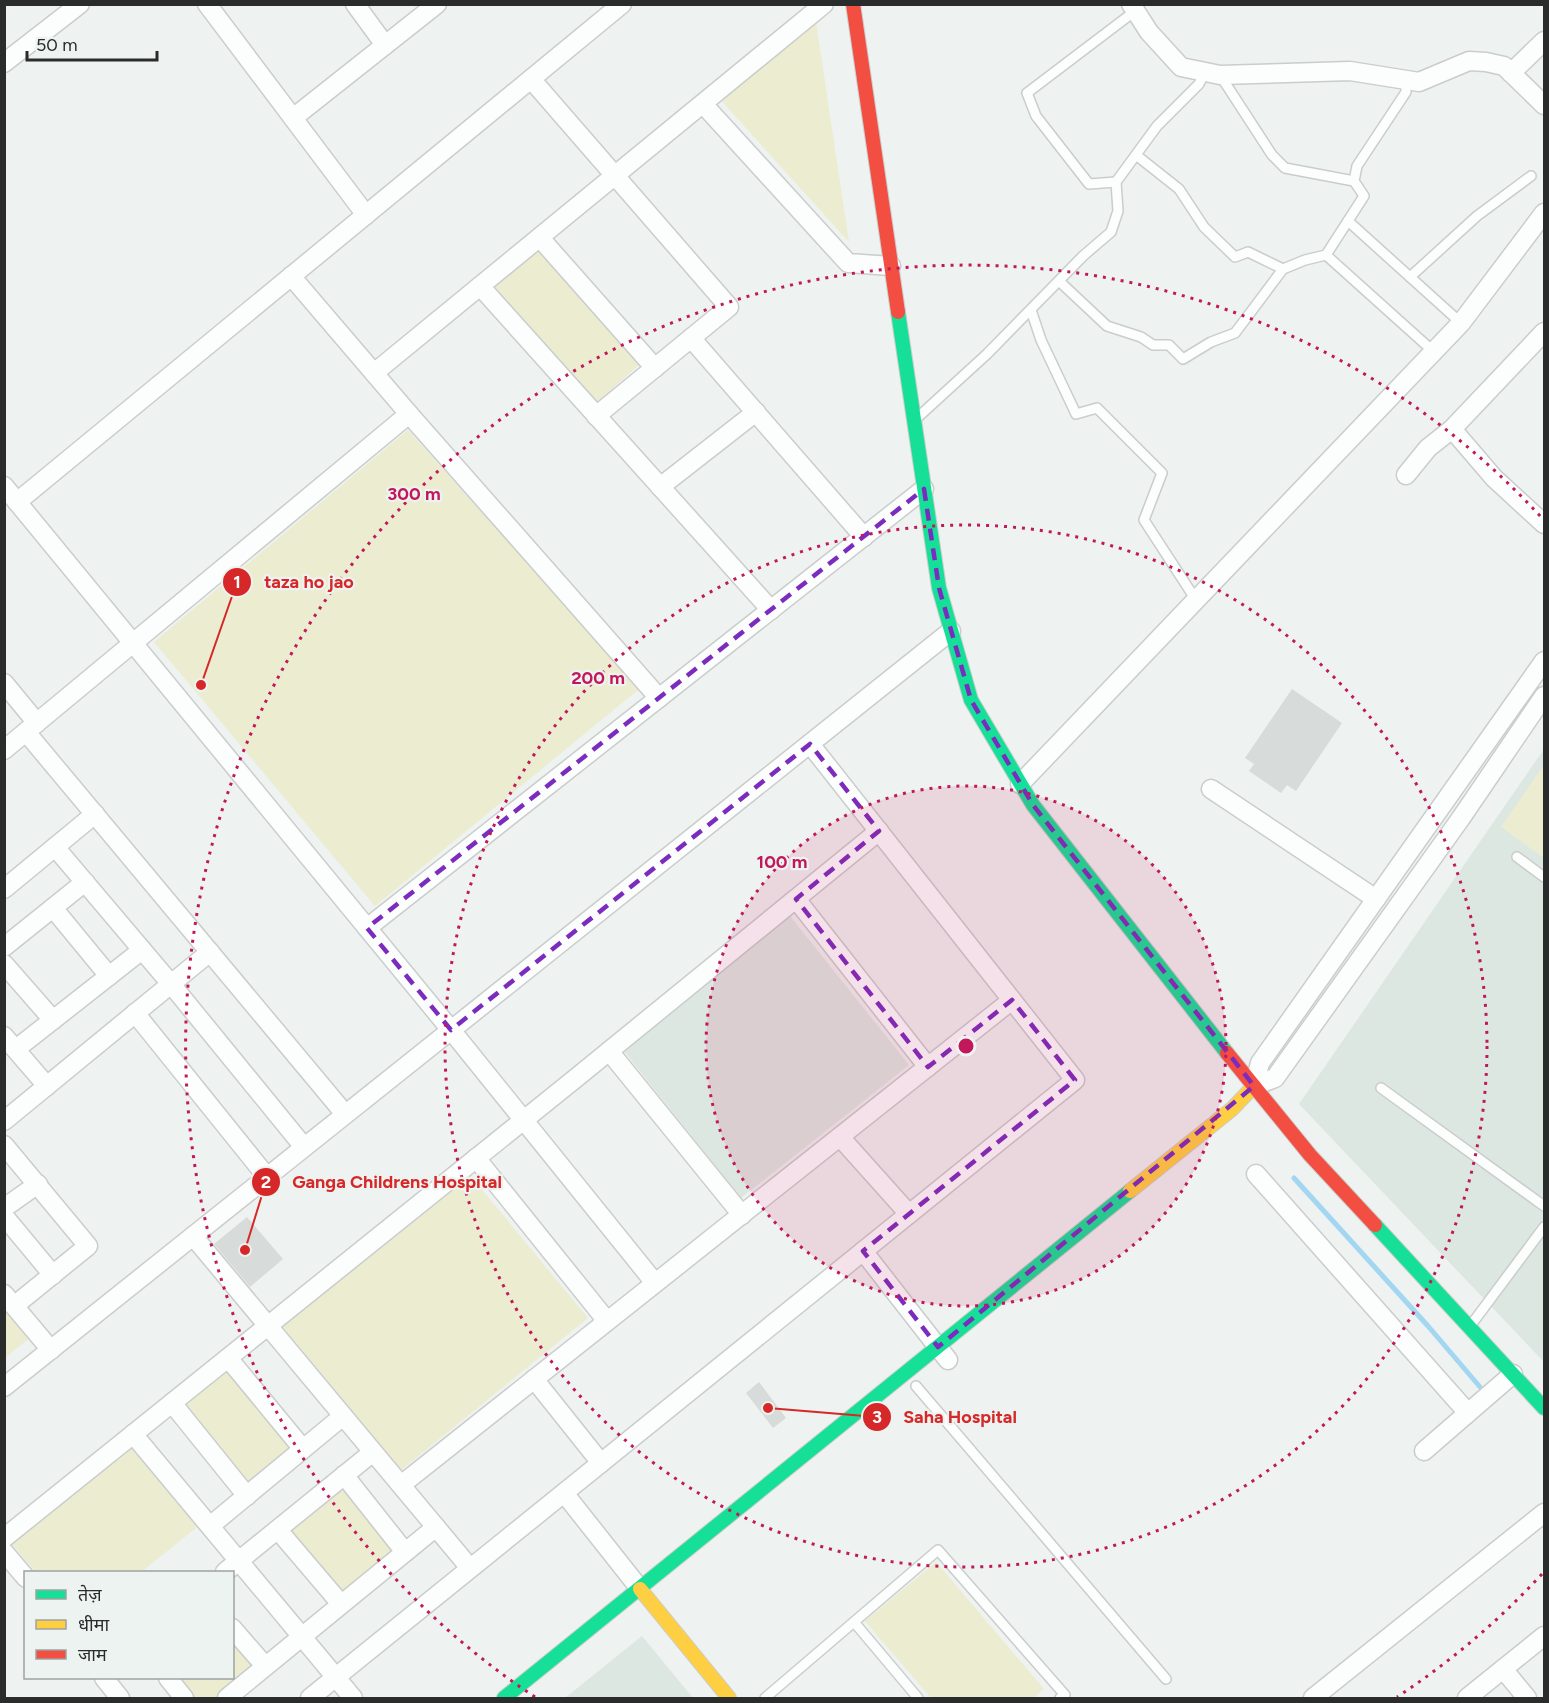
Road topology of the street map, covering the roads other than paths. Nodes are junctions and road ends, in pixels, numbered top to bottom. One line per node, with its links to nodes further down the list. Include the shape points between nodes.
1 (80, 4): 12 (street)
2 (207, 4): 19 (street)
3 (355, 4): 11 (street)
4 (436, 4): 11 (street)
5 (622, 4): 9 (street)
6 (824, 4): 17 (street)
7 (853, 4): 30 (street)
8 (1133, 8): 14 (street, via 1181,67); 24 (lane, via 1027,93 1036,116 1089,184)
9 (603, 11): 15 (street)
10 (1545, 41): 13 (street)
11 (385, 45): 19 (street)
12 (4, 63)
13 (1511, 73): 16 (street, via 1504,66 1469,61 1419,82); 18 (street)
14 (1212, 74): 16 (street, via 1350,71); 20 (lane, via 1157,126); 23 (lane, via 1285,168)
15 (531, 79): 21 (street); 26 (street)
16 (1406, 80): 23 (lane, via 1406,92 1357,166)
17 (703, 104): 21 (street); 30 (street, via 848,263)
18 (1545, 105)
19 (293, 118): 26 (street)
20 (1136, 155): 24 (lane); 31 (lane, via 1179,189 1204,227 1234,257 1248,252)
21 (615, 176): 28 (street); 39 (street, via 729,307)
22 (1531, 176): 33 (lane, via 1477,216)
23 (1354, 181): 27 (lane, via 1364,196)
24 (1116, 182): 34 (lane, via 1118,211 1111,232)
25 (1545, 213): 37 (street)
26 (366, 215): 32 (street)
27 (1348, 221): 29 (lane); 33 (lane)
28 (540, 238): 35 (street); 41 (street)
29 (1326, 255): 31 (lane); 40 (lane)
30 (891, 266): 46 (street)
31 (1283, 269): 34 (lane, via 1235,333 1183,358 1169,345 1153,345 1142,337 1107,326)
32 (291, 276): 42 (street); 52 (street)
33 (1410, 277): 37 (lane)
34 (1059, 282): 36 (lane)
35 (480, 286): 42 (street); 45 (street)
36 (1031, 310): 46 (lane); 55 (lane, via 1076,414 1097,408 1162,473 1144,520)
37 (1461, 323): 40 (street)
38 (1545, 332): 47 (street)
39 (691, 338): 41 (street); 43 (street)
40 (1434, 352): 55 (street)
41 (655, 368): 45 (street)
42 (374, 373): 44 (street)
43 (756, 412): 50 (street); 54 (street)
44 (409, 414): 58 (street); 62 (street)
45 (597, 416): 50 (street)
46 (914, 421): 51 (street)
47 (1452, 429): 48 (street, via 1428,448); 53 (street, via 1494,478)
48 (1406, 475)
49 (4, 486): 52 (street)
50 (660, 487): 56 (street)
51 (924, 489): 54 (street); 57 (street, via 939,588)
52 (17, 502): 58 (street)
53 (1545, 524)
54 (864, 537): 56 (street)
55 (1196, 600): 66 (street)
56 (771, 610): 62 (street)
57 (951, 631): 64 (street); 66 (street, via 971,700)
58 (134, 643): 63 (street); 78 (street)
59 (1545, 661): 76 (street)
60 (4, 683): 63 (street)
61 (1545, 696): 93 (street, via 1275,1078)
62 (659, 698): 78 (street)
63 (32, 728): 65 (street); 68 (street)
64 (810, 744): 69 (street); 88 (street)
65 (4, 750)
66 (1020, 784): 93 (street)
67 (1211, 789): 76 (street)
68 (95, 814): 70 (street); 81 (street)
69 (879, 831): 75 (street); 85 (street)
70 (55, 847): 73 (street); 74 (street)
71 (1517, 857): 72 (lane)
72 (1545, 877)
73 (85, 882): 77 (street); 80 (street)
74 (4, 889)
75 (796, 899): 90 (street); 91 (street)
76 (1376, 899): 93 (street, via 1260,1063)
77 (53, 908): 79 (street); 83 (street)
78 (367, 928): 88 (street)
79 (4, 947)
80 (142, 950): 83 (street); 84 (street)
81 (210, 952): 84 (street); 96 (street)
82 (4, 964): 87 (street)
83 (109, 976): 87 (street)
84 (171, 984): 86 (street); 101 (street)
85 (1012, 1000): 91 (street); 108 (street, via 1075,1080)
86 (135, 1013): 92 (street); 104 (street)
87 (53, 1020): 89 (street)
88 (451, 1030): 96 (street); 97 (street)
89 (10, 1043): 92 (street)
90 (609, 1051): 97 (street); 109 (street)
91 (928, 1067): 99 (street)
92 (47, 1086): 95 (street)
93 (1254, 1086): 98 (street); 119 (street, via 1310,1155); 121 (street)
94 (1381, 1088): 106 (lane)
95 (7, 1114)
96 (345, 1114): 101 (street)
97 (524, 1120): 102 (street); 115 (street)
98 (1239, 1122)
99 (840, 1137): 108 (street); 109 (street)
100 (4, 1145): 105 (street)
101 (304, 1147): 104 (street)
102 (476, 1158): 117 (street); 118 (street)
103 (1256, 1174): 129 (street)
104 (267, 1177): 112 (street)
105 (38, 1184): 107 (street); 114 (street, via 88,1246)
106 (1545, 1206)
107 (4, 1208)
108 (909, 1214): 113 (street)
109 (742, 1215): 115 (street)
110 (4, 1216): 114 (street)
111 (1545, 1227): 119 (lane)
112 (193, 1236): 118 (street); 120 (street)
113 (864, 1251): 121 (street); 135 (street)
114 (53, 1275): 116 (street)
115 (655, 1283): 117 (street)
116 (9, 1300): 120 (street)
117 (607, 1322): 124 (street)
118 (268, 1326): 122 (street); 130 (street)
119 (1469, 1327): 123 (street)
120 (51, 1350): 126 (street)
121 (946, 1357): 150 (street)
122 (228, 1358): 127 (street); 132 (street)
123 (1513, 1374): 128 (street); 129 (street)
124 (534, 1379): 135 (street); 137 (street)
125 (916, 1386): 161 (lane)
126 (4, 1387)
127 (172, 1403): 131 (street); 139 (street)
128 (1545, 1408)
129 (1468, 1413): 133 (street)
130 (343, 1416): 132 (street); 134 (street)
131 (134, 1434): 141 (street); 144 (street)
132 (303, 1449): 139 (street)
133 (1424, 1451)
134 (373, 1452): 136 (street); 137 (street)
135 (601, 1463): 138 (street)
136 (344, 1475): 143 (street); 146 (street)
137 (401, 1485): 142 (street)
138 (564, 1493): 148 (street); 150 (street)
139 (247, 1496): 141 (street)
140 (1545, 1513): 172 (street)
141 (210, 1526): 147 (street)
142 (436, 1527): 146 (street); 148 (street)
143 (278, 1530): 147 (street); 151 (street)
144 (4, 1538)
145 (4, 1551): 149 (street)
146 (405, 1552): 151 (street)
147 (232, 1567): 154 (street)
148 (470, 1569): 158 (street)
149 (24, 1576)
150 (648, 1597): 167 (street); 168 (street)
151 (341, 1604): 154 (street)
152 (854, 1622): 169 (lane); 170 (lane); 171 (lane, via 938,1550 1065,1695)
153 (234, 1630): 156 (street)
154 (301, 1636): 156 (street); 158 (street)
155 (1545, 1636): 157 (street)
156 (265, 1666): 164 (street)
157 (1503, 1669): 173 (street); 174 (street)
158 (336, 1678): 165 (street); 166 (street)
159 (106, 1679): 162 (street)
160 (170, 1679): 163 (street)
161 (1166, 1679)
162 (120, 1698)
163 (184, 1698)
164 (226, 1698)
165 (310, 1698)
166 (353, 1698)
167 (504, 1698)
168 (729, 1698)
169 (765, 1698)
170 (918, 1698)
171 (1060, 1698)
172 (1313, 1698)
173 (1467, 1698)
174 (1527, 1698)

